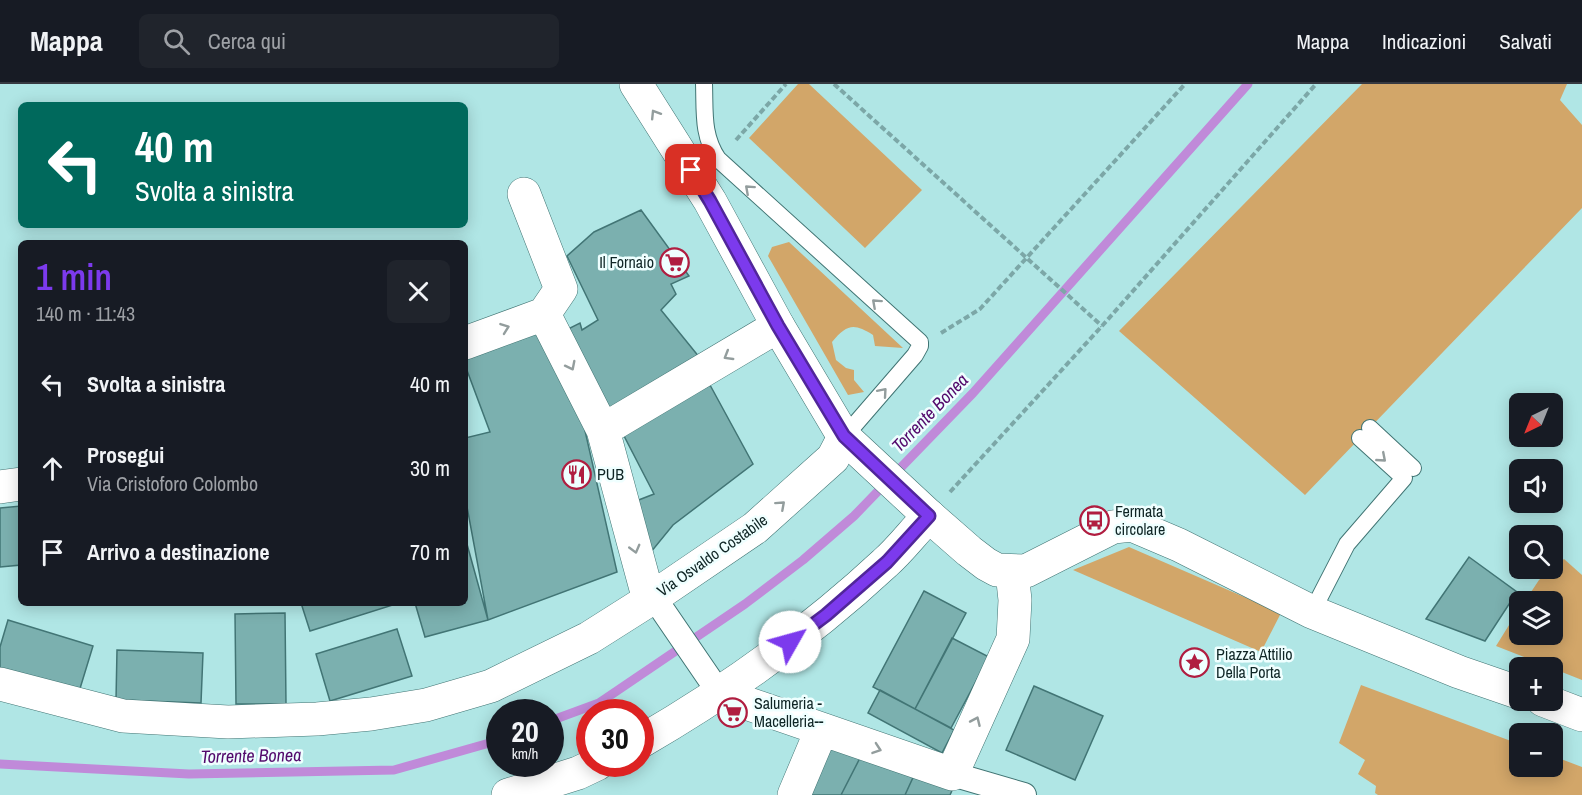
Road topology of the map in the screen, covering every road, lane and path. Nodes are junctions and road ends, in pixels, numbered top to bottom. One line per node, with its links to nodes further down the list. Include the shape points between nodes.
1 (636, 84): 11 (street, one-way to 1, via 710,201)
2 (704, 84): 14 (lane, one-way to 2, via 718,159 706,132)
3 (786, 84): 7 (path)
4 (834, 84): 9 (path)
5 (1185, 84): 9 (path)
6 (1316, 84): 12 (path)
7 (736, 140)
8 (524, 194): 10 (street, via 561,289)
9 (1027, 258): 12 (path); 14 (path, via 980,309)
10 (544, 314): 13 (street, one-way to 10); 15 (street, Via Osvaldo Costabile, one-way to 15)
11 (778, 326): 15 (street, one-way to 15); 17 (street)
12 (1102, 326): 20 (path)
13 (468, 342)
14 (920, 346): 17 (lane, one-way to 14)
15 (603, 430): 22 (street, Via Osvaldo Costabile, one-way to 22)
16 (1365, 433): 23 (lane, via 1409,473 1347,544)
17 (844, 436): 20 (street); 22 (street, Via Osvaldo Costabile, one-way to 17, via 755,528 833,458)
18 (18, 484): 19 (street)
19 (0, 487)
20 (929, 516): 21 (street, via 986,564); 26 (street, via 887,562 826,615)
21 (1012, 572): 23 (street, via 1026,571 1113,527 1132,525); 32 (street, one-way to 21, via 1012,639 1016,600)
22 (651, 598): 24 (street, via 589,638 491,686 426,705 371,714 228,722 123,716); 26 (street)
23 (1312, 612): 25 (street)
24 (0, 684)
25 (1509, 689)
26 (720, 694): 29 (street); 30 (street)
27 (1563, 708): 28 (street)
28 (1582, 715)
29 (821, 730): 32 (street, one-way to 32); 34 (street)
30 (654, 734)
31 (576, 773): 33 (street)
32 (952, 774): 35 (street)
33 (508, 795)
34 (794, 795)
35 (1024, 795)

